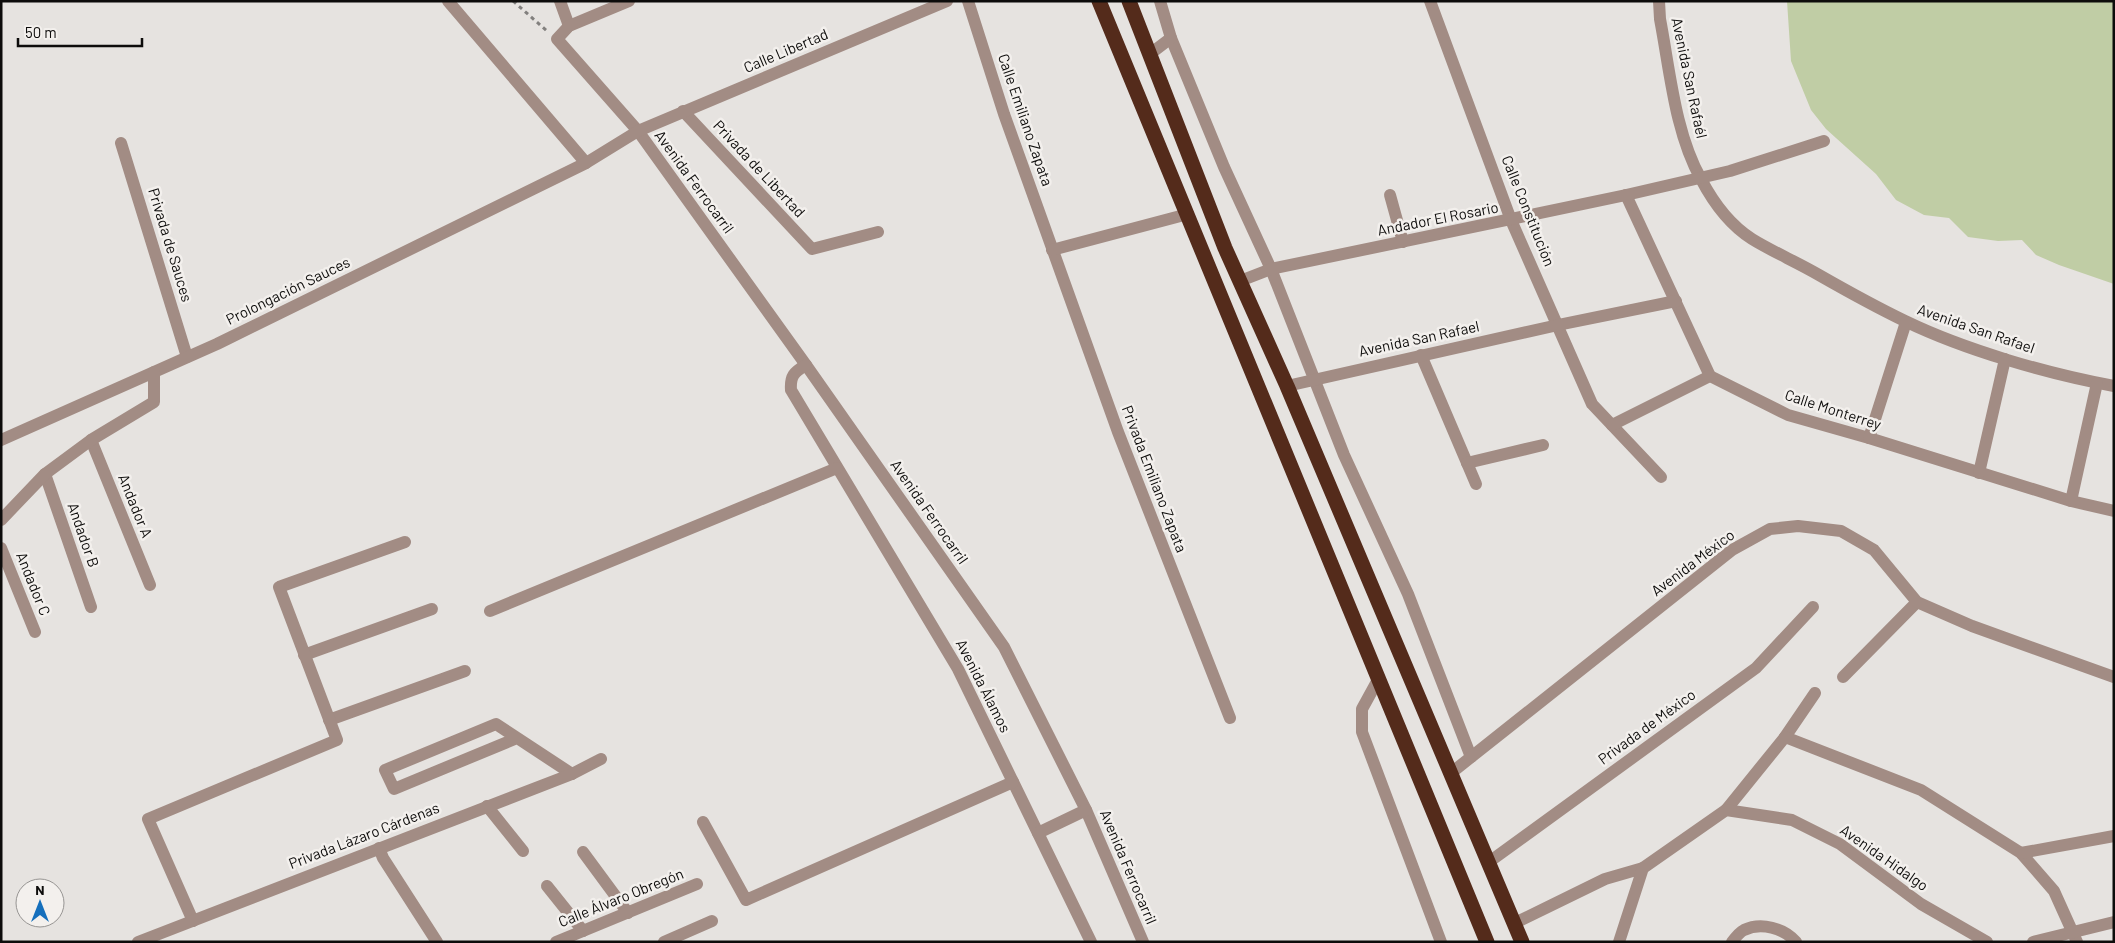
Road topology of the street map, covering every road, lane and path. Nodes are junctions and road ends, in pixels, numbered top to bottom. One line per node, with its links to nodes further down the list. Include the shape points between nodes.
1 (448, 1): 20 (street)
2 (514, 1): 14 (path)
3 (560, 1): 12 (street)
4 (629, 1): 12 (street)
5 (947, 1): 16 (street, Calle Libertad)
6 (968, 1): 28 (street, Calle Emiliano Zapata)
7 (1099, 1): 24 (highway)
8 (1129, 1): 15 (highway)
9 (1160, 1): 13 (street)
10 (1430, 1): 25 (street, Calle Constitución)
11 (1659, 1): 21 (street, Avenida San Rafaél, via 1682,136)
12 (569, 26): 14 (street)
13 (1171, 38): 15 (street); 30 (street, via 1224,167)
14 (556, 39): 17 (street, Avenida Ferrocarril)
15 (1150, 54): 31 (highway)
16 (683, 111): 17 (street, Calle Libertad); 26 (street, Privada de Libertad, via 812,250)
17 (638, 131): 20 (street, Prolongación Sauces); 38 (street, Avenida Ferrocarril)
18 (1824, 141): 21 (street, Andador El Rosario)
19 (121, 143): 36 (street, Privada de Sauces)
20 (586, 163): 36 (street, Prolongación Sauces)
21 (1700, 178): 23 (street, Andador El Rosario); 29 (street, Avenida San Rafaél, via 1724,214 1751,238)
22 (1390, 195): 27 (street)
23 (1626, 195): 25 (street, Andador El Rosario); 32 (street)
24 (1188, 214): 28 (street); 72 (highway)
25 (1511, 220): 27 (street, Andador El Rosario); 34 (street, Calle Constitución)
26 (878, 232)
27 (1403, 242): 30 (street, Andador El Rosario)
28 (1052, 250): 74 (street, Privada Emiliano Zapata, via 1118,432)
29 (1797, 262): 33 (street, Avenida San Rafael)
30 (1271, 269): 31 (street, Andador El Rosario); 41 (street)
31 (1240, 281): 43 (highway)
32 (1676, 301): 34 (street); 40 (street)
33 (1906, 322): 37 (street, Avenida San Rafael); 46 (street)
34 (1558, 325): 35 (street, Avenida San Rafael); 45 (street, Calle Constitución, via 1592,404)
35 (1421, 355): 41 (street, Avenida San Rafael); 50 (street)
36 (187, 357): 39 (street, Prolongación Sauces)
37 (2005, 359): 42 (street, Avenida San Rafael); 52 (street)
38 (806, 365): 51 (street, Avenida Álamos, via 794,372 790,380 791,390); 84 (street, Avenida Ferrocarril, via 1004,647)
39 (154, 372): 47 (street, Prolongación Sauces); 48 (street, via 154,402)
40 (1710, 376): 45 (street); 46 (street, Calle Monterrey, via 1788,415)
41 (1313, 379): 43 (street, Avenida San Rafael); 78 (street, via 1408,594)
42 (2096, 383): 44 (street, Avenida San Rafael); 56 (street)
43 (1287, 386): 80 (highway)
44 (2114, 386)
45 (1612, 425): 54 (street, Calle Constitución)
46 (1869, 438): 52 (street, Calle Monterrey)
47 (1, 440)
48 (90, 440): 53 (street); 61 (street, Andador A)
49 (1543, 445): 50 (street)
50 (1467, 463): 55 (street)
51 (837, 468): 66 (street); 82 (street, Avenida Álamos, via 958,669)
52 (1979, 473): 56 (street, Calle Monterrey)
53 (45, 474): 58 (street); 63 (street, Andador B)
54 (1661, 477)
55 (1476, 484)
56 (2071, 502): 57 (street, Calle Monterrey)
57 (2114, 511)
58 (1, 520)
59 (405, 542): 68 (street, via 279,587)
60 (1, 548): 67 (street, Andador C)
61 (150, 585)
62 (1917, 602): 70 (street); 71 (street, Avenida México, via 1972,626); 78 (street, Avenida México, via 1874,550 1840,531 1798,526 1770,529 1732,550)
63 (91, 607)
64 (1813, 607): 93 (street, Privada de México, via 1756,668)
65 (432, 609): 68 (street)
66 (490, 611)
67 (35, 632)
68 (304, 655): 75 (street)
69 (465, 671): 75 (street)
70 (1843, 677)
71 (2114, 677)
72 (1378, 678): 110 (street, via 1362,709 1362,732); 111 (highway)
73 (1815, 693): 76 (street)
74 (1230, 718)
75 (329, 720): 98 (street, via 337,740 148,819)
76 (1785, 737): 85 (street); 92 (street, via 1921,790)
77 (517, 738): 77 (street, via 394,789 385,770 496,724); 81 (street)
78 (1471, 757): 80 (street, Avenida México)
79 (601, 759): 81 (street, Privada Lázaro Cárdenas)
80 (1451, 773): 93 (highway)
81 (572, 774): 83 (street, Privada Lázaro Cárdenas)
82 (1013, 782): 86 (street, via 746,900); 87 (street, Avenida Álamos)
83 (487, 806): 89 (street, Privada Lázaro Cárdenas); 90 (street)
84 (1086, 810): 87 (street); 109 (street, Avenida Ferrocarril)
85 (1726, 810): 94 (street); 116 (street, Avenida Hidalgo, via 1792,820 1840,844 1920,904)
86 (703, 822)
87 (1038, 833): 108 (street, Avenida Álamos)
88 (2114, 836): 92 (street)
89 (379, 848): 98 (street, Privada Lázaro Cárdenas); 105 (street)
90 (523, 851)
91 (583, 852): 97 (street)
92 (2020, 853): 103 (street, via 2054,890)
93 (1489, 862): 101 (highway)
94 (1643, 868): 101 (street, via 1604,879); 113 (street)
95 (697, 884): 97 (street, Calle Álvaro Obregón)
96 (547, 886): 102 (street)
97 (628, 913): 102 (street, Calle Álvaro Obregón)
98 (193, 921): 104 (street, Privada Lázaro Cárdenas)
99 (712, 922): 107 (street)
100 (2114, 922): 103 (street)
101 (1515, 923): 112 (highway)
102 (583, 931): 106 (street, Calle Álvaro Obregón)
103 (2075, 937): 117 (street)
104 (138, 942)
105 (438, 942)
106 (556, 942)
107 (664, 942)
108 (1091, 942)
109 (1143, 942)
110 (1441, 942)
111 (1487, 942)
112 (1522, 942)
113 (1619, 942)
114 (1732, 942): 115 (street, via 1743,930 1767,926 1788,933)
115 (1796, 942)
116 (1987, 942)
117 (2033, 942)

